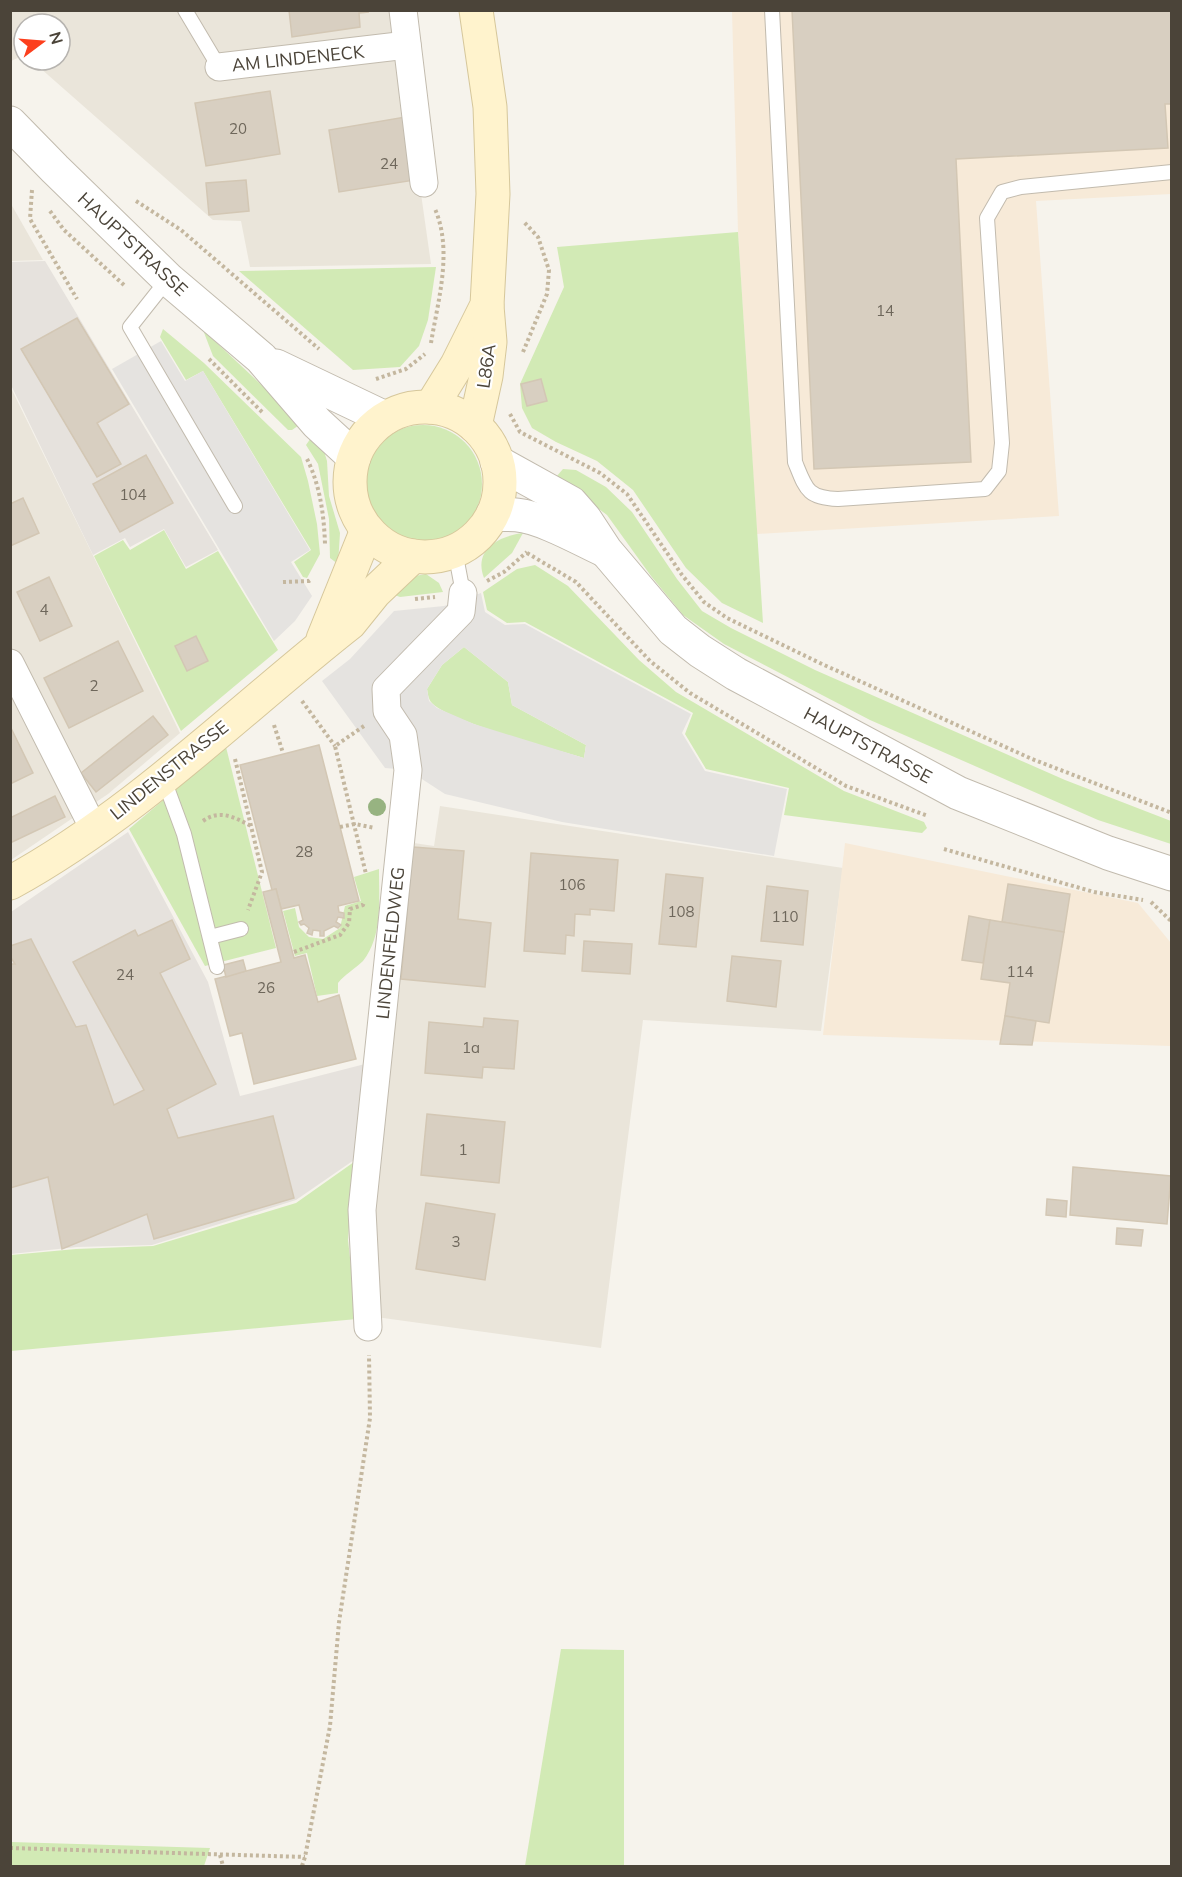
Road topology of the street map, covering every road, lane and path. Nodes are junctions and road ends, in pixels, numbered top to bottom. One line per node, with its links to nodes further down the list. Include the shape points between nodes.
1 (185, 10): 6 (lane, AM LINDENECK)
2 (403, 10): 5 (street)
3 (476, 10): 11 (main road, L86A, via 490,107)
4 (772, 10): 8 (lane, via 795,462 805,488 821,498 985,489 999,471 1002,443 987,218 1002,192)
5 (407, 45): 6 (street, AM LINDENECK); 9 (street)
6 (219, 67)
7 (10, 123): 13 (street, HAUPTSTRASSE)
8 (1172, 172)
9 (424, 183): 19 (path, via 440,221 444,266 430,350 406,369 378,379)
10 (32, 187): 14 (path, via 30,219)
11 (493, 194): 15 (main road, L86A); 16 (path, via 538,237 549,270 548,294)
12 (135, 200): 17 (path, via 181,230)
13 (168, 279): 18 (street, HAUPTSTRASSE); 26 (lane, via 130,327)
14 (77, 299)
15 (487, 305): 20 (main road); 23 (main road, L86A, via 490,342)
16 (522, 354)
17 (326, 355)
18 (261, 358): 22 (street, HAUPTSTRASSE); 24 (street, HAUPTSTRASSE, via 317,423)
19 (368, 378)
20 (431, 407): 22 (main road, via 407,409); 23 (main road, via 454,413)
21 (510, 412): 45 (path, via 520,432 600,473 627,494 682,575 704,602 727,618 1032,759)
22 (385, 418): 24 (main road, via 366,435)
23 (475, 426): 25 (main road)
24 (354, 457): 28 (main road, via 350,482 354,508)
25 (497, 462): 27 (main road, via 500,479); 30 (street, HAUPTSTRASSE, via 571,503)
26 (236, 506)
27 (493, 514): 29 (main road, via 484,530); 30 (street, HAUPTSTRASSE, via 519,515 538,521)
28 (367, 530): 32 (main road, via 381,543); 36 (main road, LINDENSTRASSE)
29 (455, 551): 32 (main road, via 436,557); 35 (lane)
30 (606, 551): 52 (street, HAUPTSTRASSE, via 672,630 736,674 958,793 1108,853)
31 (527, 553): 35 (path, via 504,572)
32 (413, 556): 36 (main road, LINDENSTRASSE, via 375,592 350,623)
33 (318, 573): 34 (path, via 309,581)
34 (283, 582)
35 (463, 592): 39 (street, via 461,612 386,689)
36 (320, 646): 44 (main road, LINDENSTRASSE)
37 (10, 663): 49 (street)
38 (297, 694): 41 (path)
39 (387, 711): 41 (path); 61 (street, LINDENFELDWEG, via 403,735 408,770 362,1210)
40 (271, 715): 42 (path)
41 (335, 746): 46 (path)
42 (283, 753)
43 (234, 754): 47 (path)
44 (163, 777): 49 (main road, LINDENSTRASSE); 50 (lane)
45 (1172, 813)
46 (355, 824): 48 (path); 53 (path)
47 (252, 826): 50 (path, via 230,814 211,816); 57 (path, via 262,872)
48 (340, 827)
49 (94, 831): 54 (main road, LINDENSTRASSE)
50 (184, 834): 58 (lane)
51 (944, 849): 56 (path, via 1094,892 1150,901)
52 (1172, 874)
53 (368, 881)
54 (10, 883)
55 (365, 897): 59 (path, via 363,905 350,909 349,923 340,935)
56 (1172, 922)
57 (241, 929): 58 (lane)
58 (210, 938): 60 (lane)
59 (294, 952)
60 (217, 967)
61 (368, 1327): 64 (path, via 370,1418 339,1622 330,1726)
62 (10, 1848): 63 (path)
63 (220, 1855): 64 (path); 65 (path)
64 (305, 1857): 66 (path)
65 (223, 1866)
66 (302, 1866)

